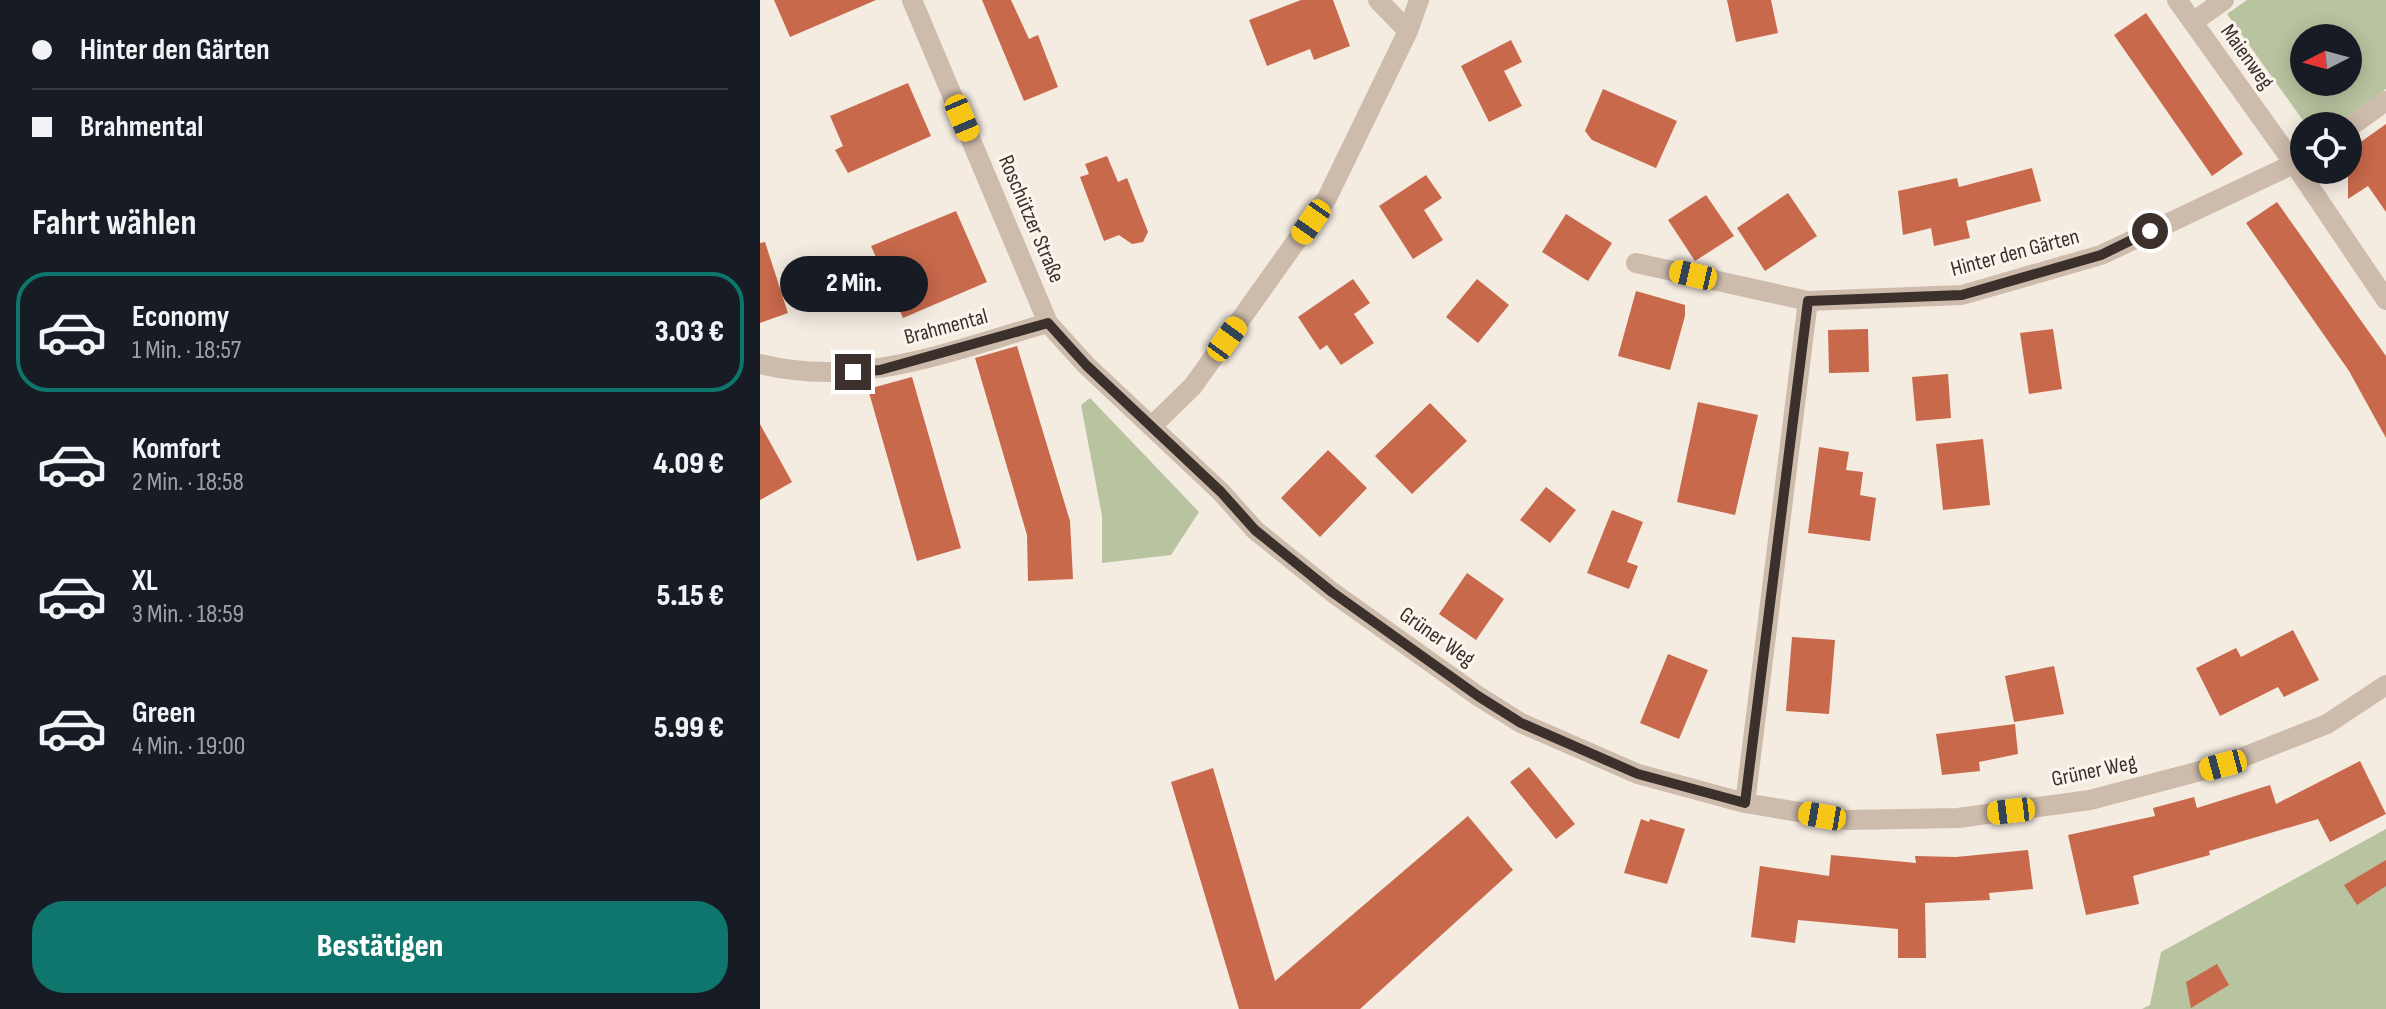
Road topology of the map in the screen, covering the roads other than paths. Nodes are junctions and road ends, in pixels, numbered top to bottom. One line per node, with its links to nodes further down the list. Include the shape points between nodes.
1 (912, 0): 16 (street, Roschützer Straße)
2 (1378, 0): 7 (street)
3 (1419, 0): 7 (street)
4 (2177, 0): 6 (street, Maienweg)
5 (2224, 0): 6 (street)
6 (2193, 22): 10 (street, Maienweg)
7 (1408, 31): 18 (street, via 1327,198 1193,386)
8 (2386, 101): 9 (street)
9 (2362, 118)
10 (2290, 150)
11 (2290, 166): 15 (street, Hinter den Gärten, via 2101,255 1962,295)
12 (2313, 184): 14 (street, Maienweg)
13 (1636, 263): 15 (street, Hinter den Gärten)
14 (2386, 300)
15 (1808, 301): 20 (street)
16 (1048, 323): 17 (street, Brahmental, via 880,370 826,374); 18 (street, Roschützer Straße)
17 (760, 364)
18 (1152, 426): 20 (street, Grüner Weg, via 1255,530 1521,723 1638,774)
19 (2386, 685): 20 (street, Grüner Weg, via 2327,724 2223,765 2090,800 1958,818 1847,820)
20 (1745, 803)

